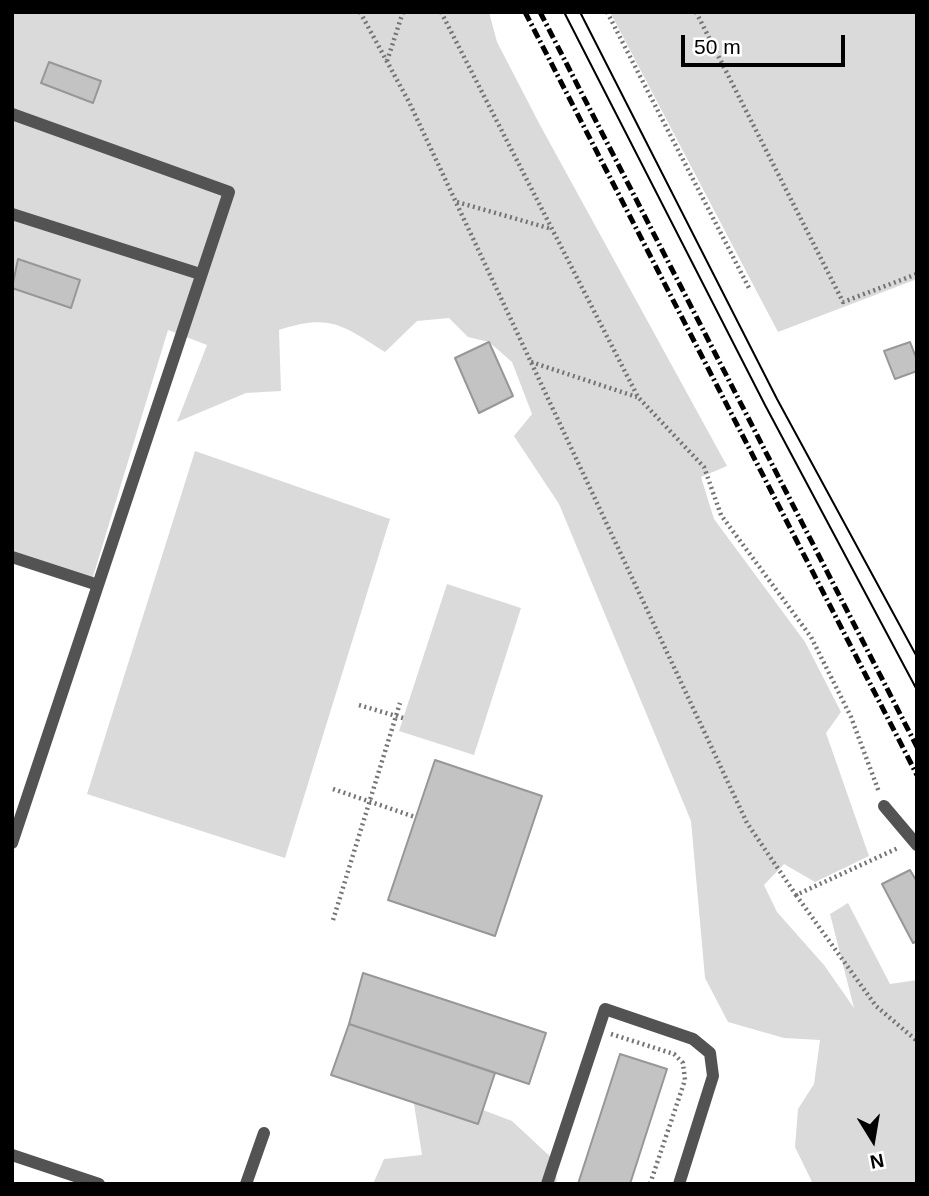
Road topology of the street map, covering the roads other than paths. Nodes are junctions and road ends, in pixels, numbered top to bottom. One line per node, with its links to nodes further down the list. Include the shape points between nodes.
1 (12, 114): 5 (lane, via 229,192)
2 (12, 214): 3 (lane)
3 (200, 274)
4 (12, 557): 5 (lane)
5 (97, 585): 8 (lane)
6 (884, 806): 7 (lane)
7 (915, 842)
8 (12, 843)
9 (264, 1133): 12 (lane)
10 (12, 1154): 11 (lane)
11 (99, 1184)
12 (246, 1184)
13 (547, 1184): 14 (lane, via 605,1009 693,1039 710,1052 713,1076)
14 (679, 1184)

